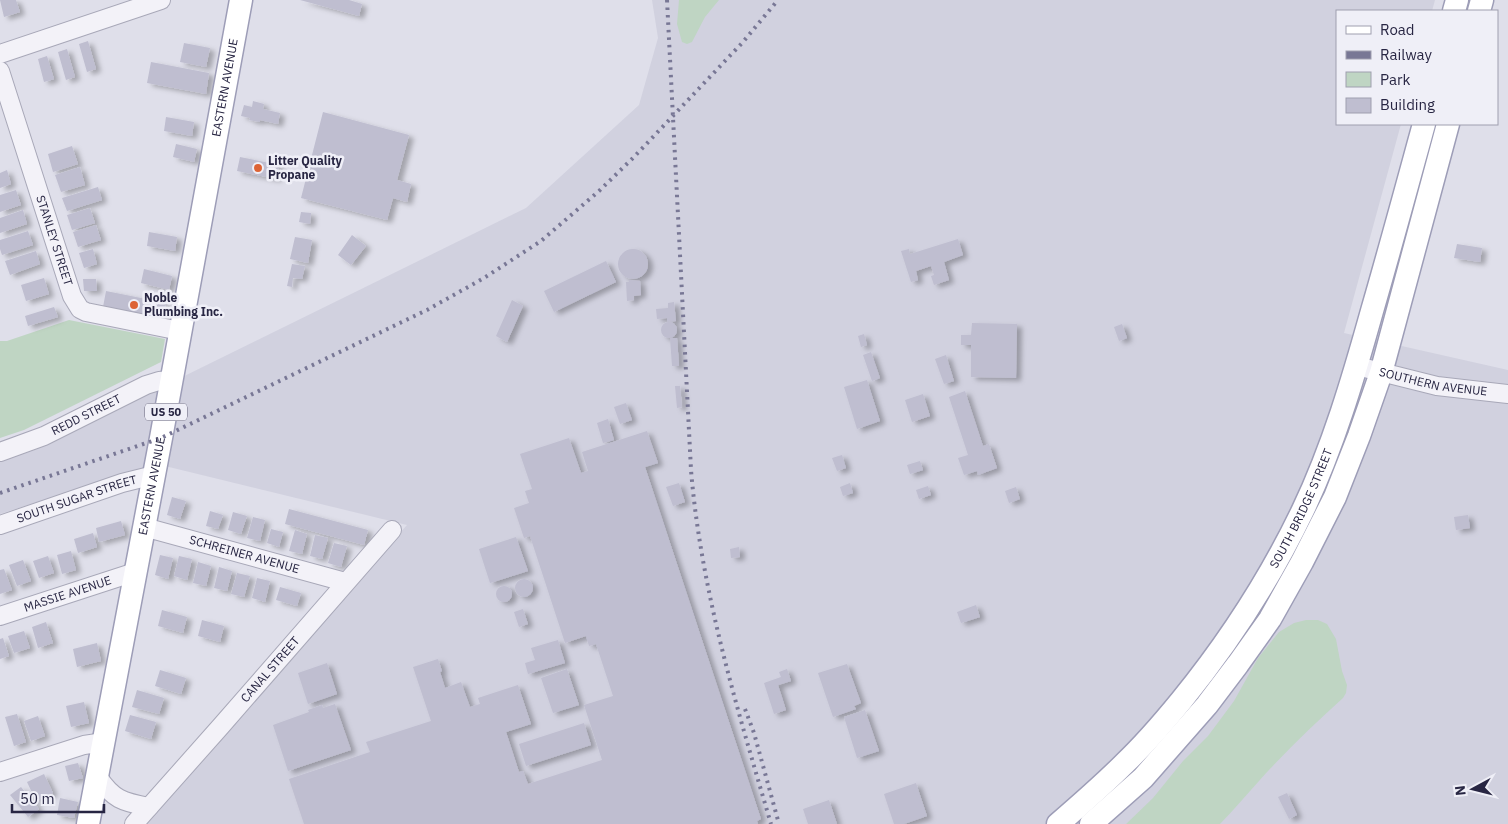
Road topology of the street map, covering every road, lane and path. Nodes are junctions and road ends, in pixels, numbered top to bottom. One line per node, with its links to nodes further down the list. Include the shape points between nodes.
1 (161, 0): 3 (street)
2 (241, 0): 7 (main road, EASTERN AVENUE / US 50)
3 (0, 54)
4 (0, 71): 7 (street, STANLEY STREET, via 80,309 95,315)
5 (1424, 125): 8 (main road, SOUTH BRIDGE STREET)
6 (1448, 125): 9 (main road, SOUTH BRIDGE STREET)
7 (180, 331): 10 (main road, EASTERN AVENUE / US 50)
8 (1357, 366): 9 (street, SOUTHERN AVENUE); 26 (main road, SOUTH BRIDGE STREET, via 1338,424 1303,510 1254,599 1199,679 1162,723 1125,764)
9 (1381, 373): 11 (street, SOUTHERN AVENUE, via 1437,386); 27 (main road, SOUTH BRIDGE STREET, via 1335,497 1270,619 1207,705 1143,778)
10 (171, 380): 12 (street, REDD STREET, via 146,385 44,436); 13 (main road, EASTERN AVENUE / US 50)
11 (1508, 394)
12 (0, 452)
13 (154, 475): 14 (street, SOUTH SUGAR STREET); 15 (main road, EASTERN AVENUE / US 50)
14 (0, 524)
15 (144, 527): 17 (main road, EASTERN AVENUE / US 50); 18 (street, SCHREINER AVENUE)
16 (392, 530): 18 (street, CANAL STREET)
17 (135, 572): 19 (street, MASSIE AVENUE); 20 (main road, EASTERN AVENUE / US 50)
18 (345, 582): 23 (street, CANAL STREET)
19 (0, 616)
20 (104, 742): 21 (street, via 84,745); 22 (main road, EASTERN AVENUE / US 50)
21 (0, 772)
22 (98, 777): 23 (street, via 115,797 129,804); 24 (main road, EASTERN AVENUE / US 50)
23 (149, 807): 25 (street, CANAL STREET)
24 (88, 824)
25 (134, 824)
26 (1058, 824)
27 (1092, 824)

